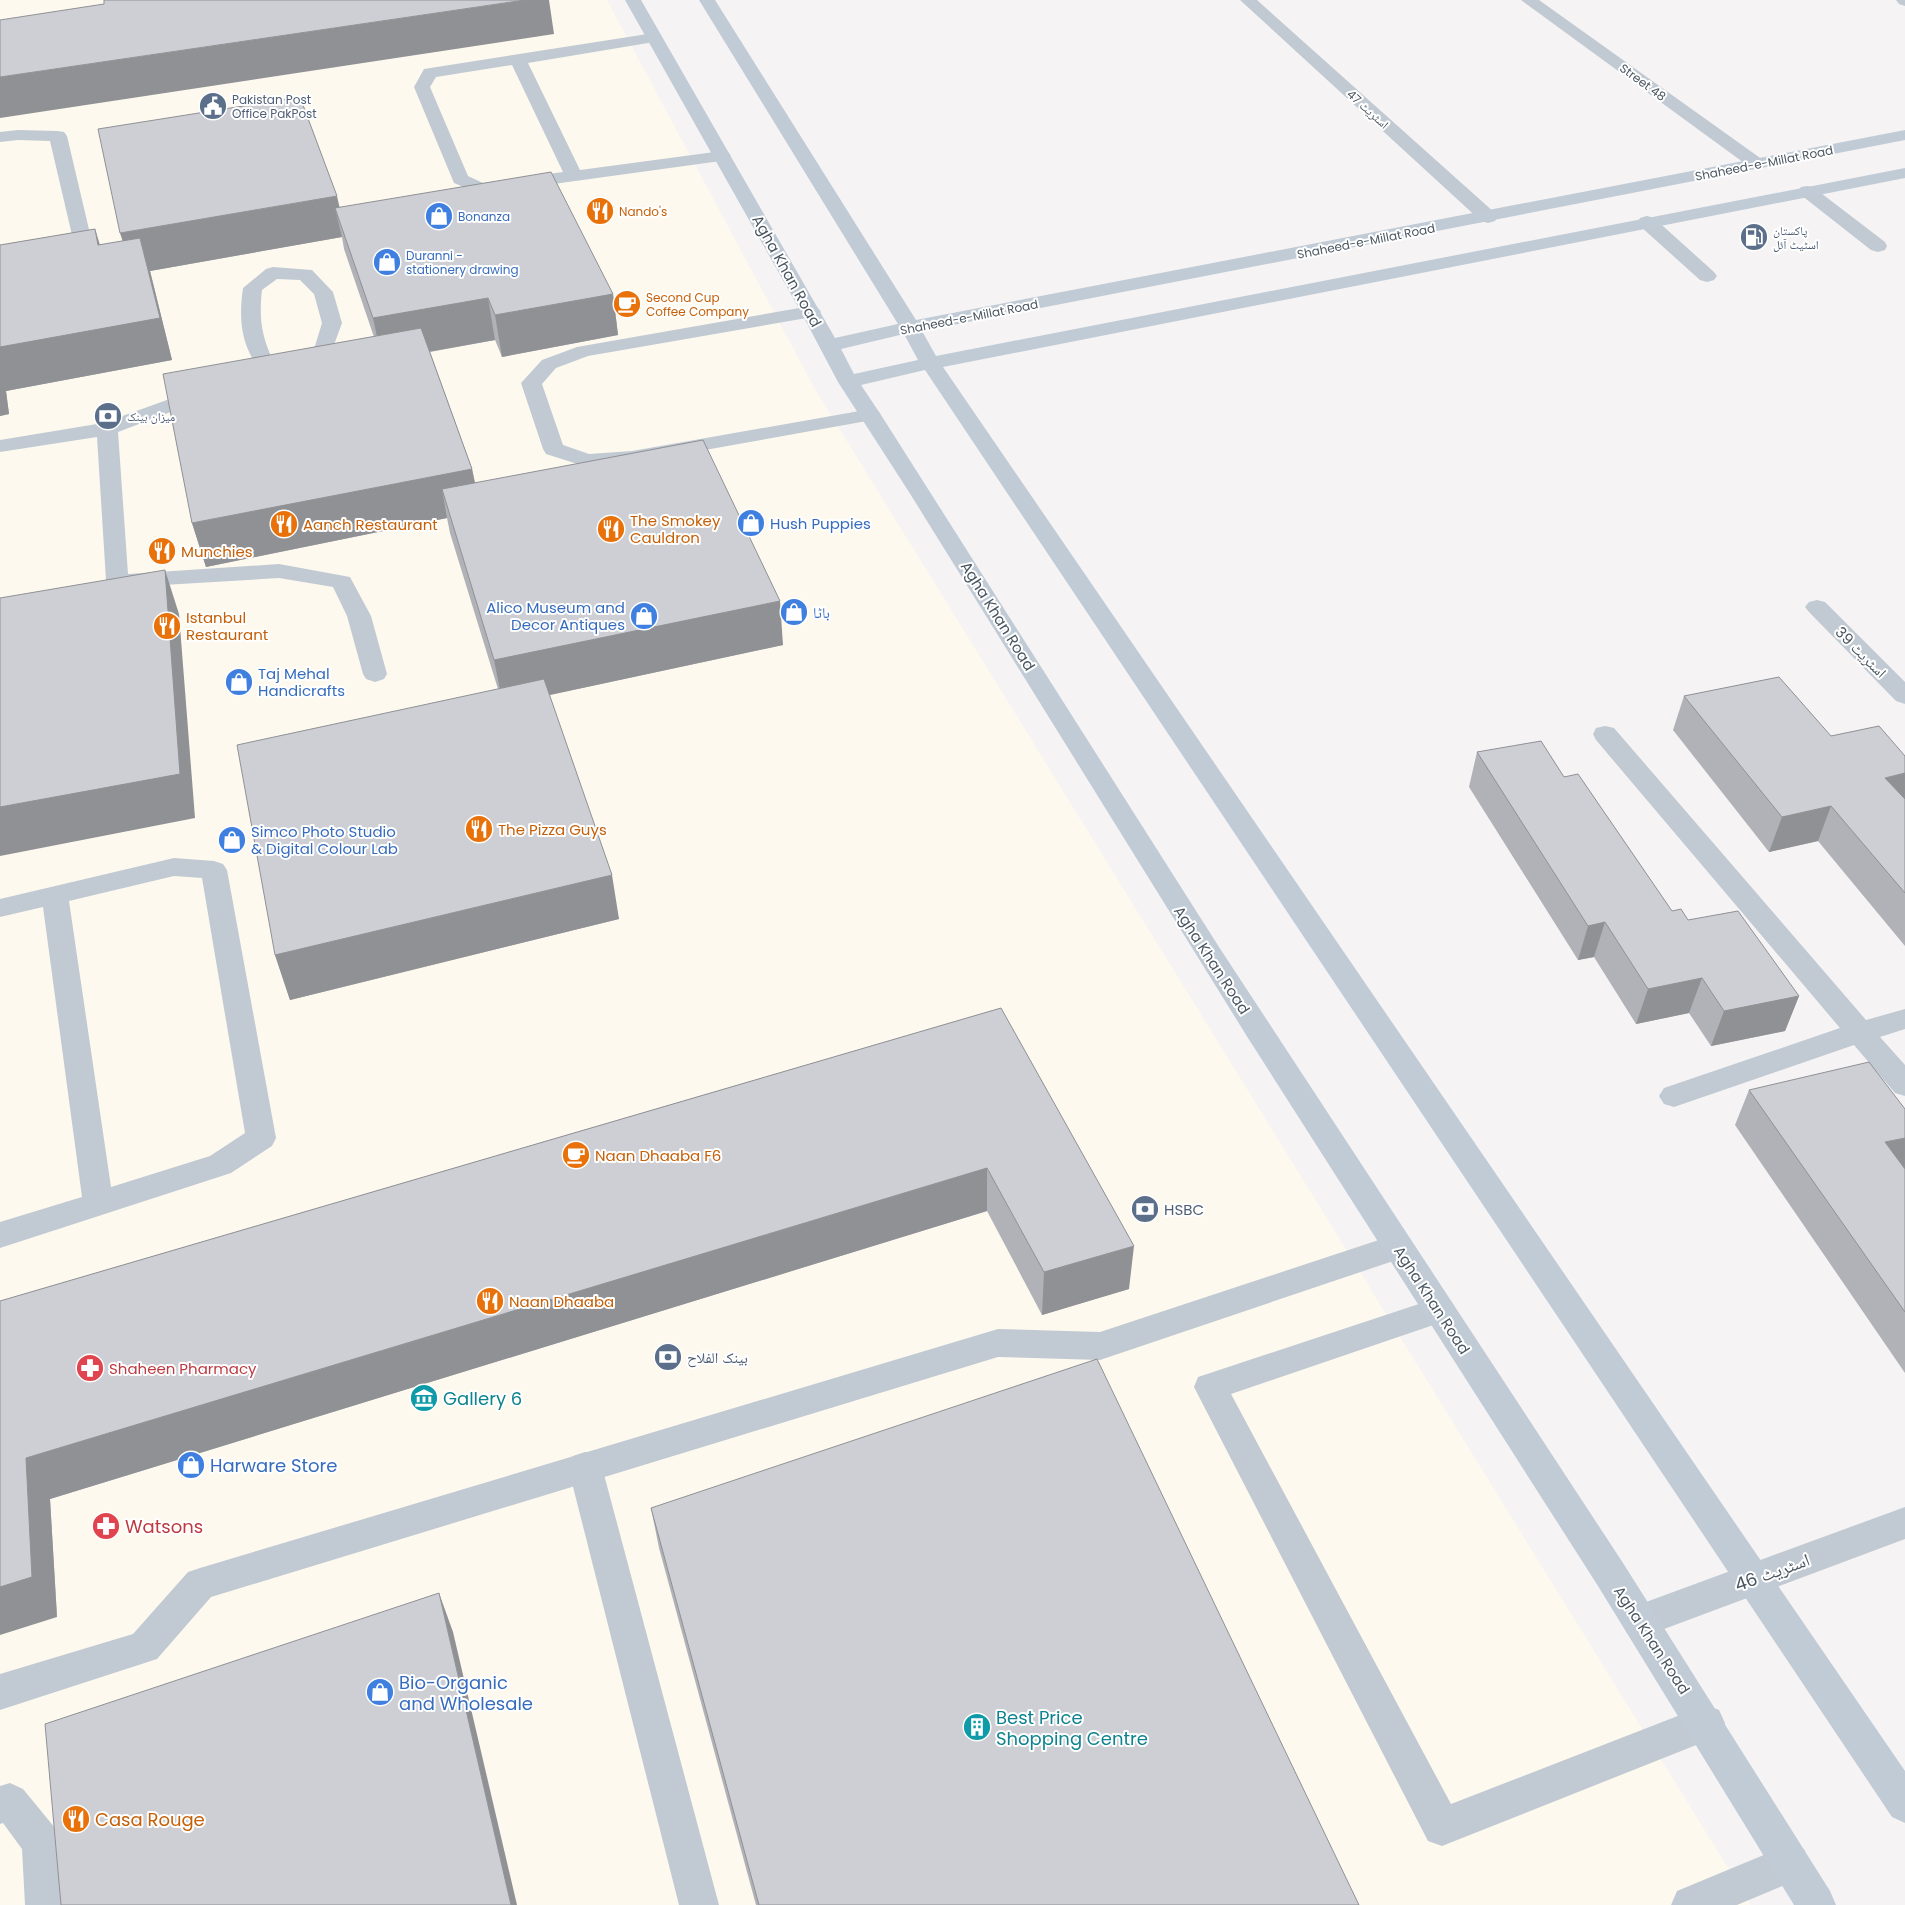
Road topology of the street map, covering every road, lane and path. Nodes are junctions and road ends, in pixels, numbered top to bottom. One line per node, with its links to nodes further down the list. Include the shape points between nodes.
1 (633, 0): 5 (street, Agha Khan Road)
2 (707, 0): 21 (street)
3 (1248, 0): 14 (street, اسٹریٹ 47)
4 (1529, 0): 10 (street, Street 48)
5 (654, 38): 6 (street); 9 (street, Agha Khan Road)
6 (518, 60): 12 (street); 12 (street, via 430,73 422,87 460,179 480,189)
7 (1905, 135): 10 (street, Shaheed-e-Millat Road)
8 (0, 138): 18 (street, via 58,136 82,238 34,255)
9 (722, 156): 12 (street); 20 (street, Agha Khan Road)
10 (1757, 164): 16 (street, Shaheed-e-Millat Road)
11 (1905, 173): 13 (street, Shaheed-e-Millat Road)
12 (574, 176)
13 (1807, 191): 15 (street, Shaheed-e-Millat Road); 17 (street)
14 (1488, 218): 16 (street, Shaheed-e-Millat Road); 21 (street, Shaheed-e-Millat Road)
15 (1647, 222): 16 (street, Shaheed-e-Millat Road); 19 (street)
16 (1533, 226): 23 (street, Shaheed-e-Millat Road)
17 (1878, 246)
18 (0, 261)
19 (1707, 276)
20 (811, 312): 22 (street, Agha Khan Road); 27 (street, via 584,351 548,364 531,383 554,449 587,461 632,457)
21 (910, 327): 22 (street, Shaheed-e-Millat Road); 23 (street)
22 (828, 346): 25 (street, Agha Khan Road)
23 (930, 362): 25 (street, Shaheed-e-Millat Road); 46 (street)
24 (254, 364): 24 (street, via 248,316 253,288 273,273 305,274 323,292 332,323 324,349 307,358)
25 (848, 382): 27 (street, Agha Khan Road)
26 (220, 383): 28 (street)
27 (871, 415): 42 (street, Agha Khan Road, via 1190,926)
28 (107, 430): 29 (street); 31 (street, via 107,582 279,571 342,582 360,616)
29 (0, 446)
30 (1817, 608): 32 (street, اسٹریٹ 39)
31 (375, 674)
32 (1905, 696)
33 (1605, 734): 37 (street)
34 (55, 895): 35 (street); 40 (street); 40 (street, via 174,867 214,870 260,1138 220,1165)
35 (0, 908)
36 (1905, 1019): 37 (street)
37 (1859, 1032): 38 (street); 39 (street)
38 (1905, 1085)
39 (1674, 1096)
40 (98, 1204): 41 (street)
41 (0, 1235)
42 (1397, 1247): 43 (street, Agha Khan Road); 44 (street, via 1100,1346 998,1343)
43 (1440, 1310): 47 (street, Agha Khan Road); 49 (street, via 1210,1387 1442,1828)
44 (585, 1468): 48 (street, via 200,1584 144,1647); 54 (street)
45 (1905, 1523): 46 (street, اسٹریٹ 46)
46 (1752, 1579): 47 (street, اسٹریٹ 46); 50 (street)
47 (1640, 1621): 49 (street, Agha Khan Road)
48 (0, 1692)
49 (1706, 1723): 52 (street, Agha Khan Road)
50 (1905, 1804)
51 (0, 1805): 53 (street, via 10,1802 41,1842)
52 (1790, 1863): 55 (street); 56 (street, Agha Khan Road)
53 (45, 1905)
54 (699, 1905)
55 (1691, 1905)
56 (1816, 1905)

